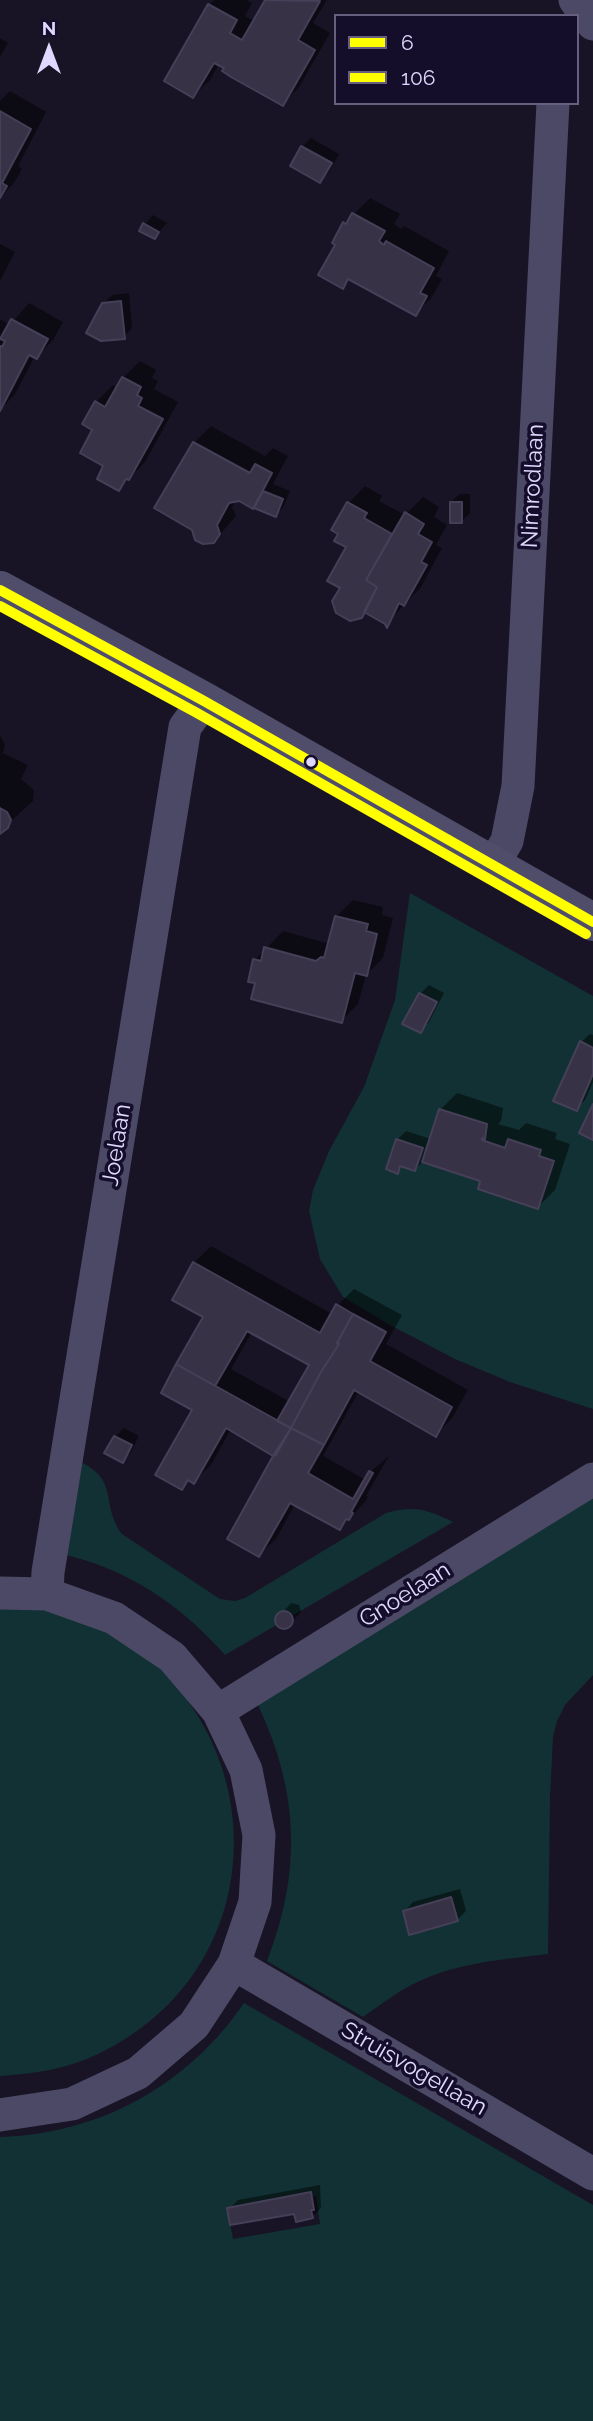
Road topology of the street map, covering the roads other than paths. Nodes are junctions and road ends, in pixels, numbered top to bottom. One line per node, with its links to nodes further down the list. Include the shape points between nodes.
1 (574, 0): 2 (street)
2 (593, 24)
3 (553, 105): 6 (street, Nimrodlaan, via 518,786 507,841)
4 (0, 590): 5 (street)
5 (204, 701): 6 (street); 10 (street, Joelaan, via 185,727)
6 (493, 865): 7 (street)
7 (593, 922)
8 (593, 1479): 11 (street, Gnoelaan)
9 (0, 1593): 10 (street)
10 (47, 1594): 11 (street, via 114,1618 172,1657)
11 (218, 1711): 12 (street, via 246,1770 259,1835 255,1902)
12 (234, 1964): 13 (street, via 194,2025 138,2073 72,2104); 14 (street, Struisvogellaan)
13 (0, 2115)
14 (593, 2174)

